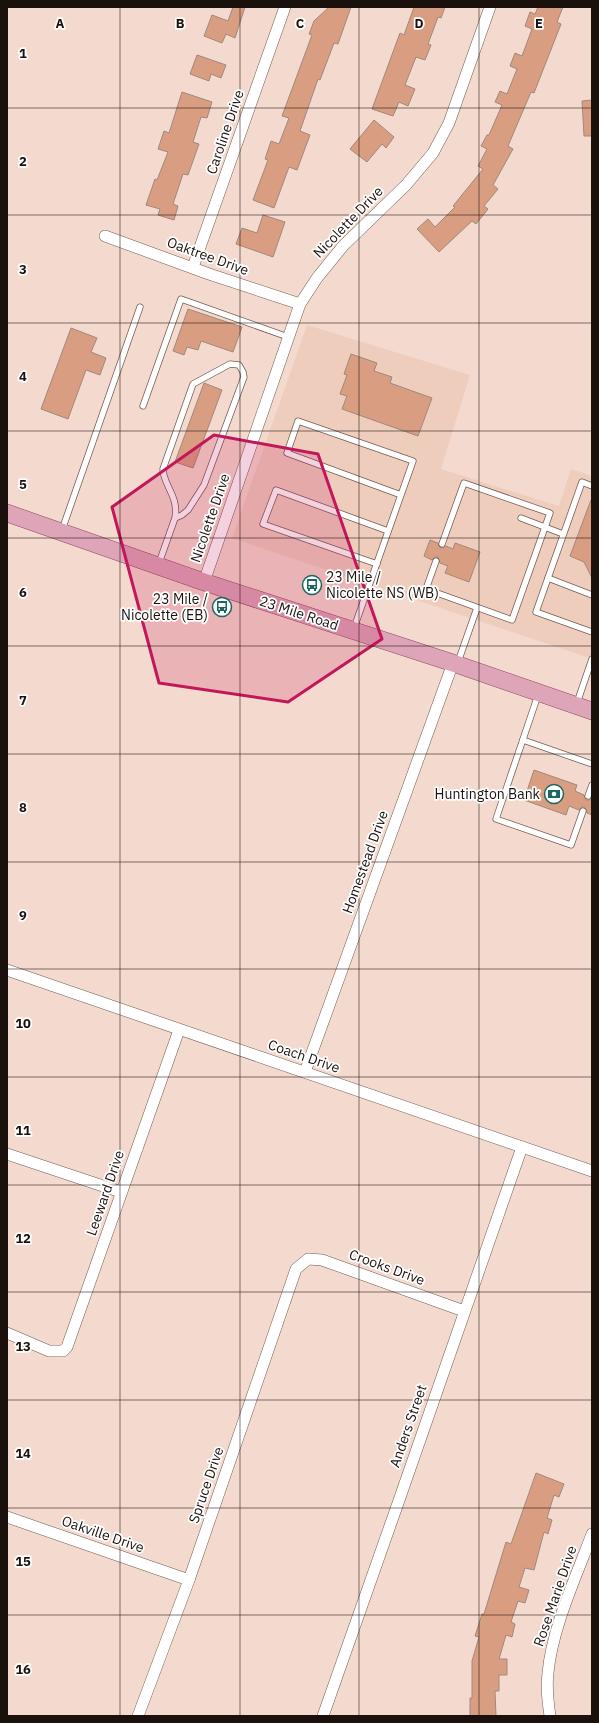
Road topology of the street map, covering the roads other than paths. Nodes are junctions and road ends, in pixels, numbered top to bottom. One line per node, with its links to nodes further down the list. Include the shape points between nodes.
1 (285, 7): 4 (street, Caroline Drive)
2 (490, 7): 5 (street, Nicolette Drive, via 449,123 433,153 406,185 343,246)
3 (105, 236): 4 (street, Oaktree Drive)
4 (193, 267): 5 (street, Oaktree Drive)
5 (300, 304): 7 (street, Nicolette Drive)
6 (140, 307): 16 (lane)
7 (288, 337): 8 (lane, via 181,300); 23 (street, Nicolette Drive)
8 (143, 406)
9 (592, 486): 17 (lane, via 582,482)
10 (401, 495): 10 (lane, via 413,461 298,421 287,453); 15 (lane)
11 (7, 513): 16 (main road, 23 Mile Road)
12 (175, 518): 12 (lane, via 188,510 204,485 244,377 239,365 225,366 193,384 162,469 176,506); 21 (lane)
13 (521, 518): 14 (lane)
14 (545, 527): 17 (lane); 18 (lane, via 550,513 464,483); 25 (lane, via 512,620)
15 (388, 531): 20 (lane); 20 (lane, via 276,490 263,524)
16 (61, 532): 21 (main road, 23 Mile Road)
17 (563, 534): 22 (lane)
18 (442, 544)
19 (436, 561): 25 (lane, via 426,588)
20 (377, 564): 26 (lane)
21 (158, 566): 23 (main road, 23 Mile Road)
22 (548, 578): 24 (lane); 27 (lane, via 536,612)
23 (204, 582): 26 (main road, 23 Mile Road)
24 (592, 595)
25 (477, 608): 29 (lane)
26 (354, 630): 29 (main road, 23 Mile Road)
27 (592, 632)
28 (592, 659): 31 (lane)
29 (455, 664): 30 (main road, 23 Mile Road); 40 (street, Homestead Drive)
30 (539, 693): 31 (main road, 23 Mile Road); 33 (lane)
31 (576, 705): 32 (main road, 23 Mile Road)
32 (592, 711)
33 (523, 740): 34 (lane); 37 (lane, via 496,819 571,845)
34 (592, 764)
35 (592, 785): 36 (lane)
36 (588, 796)
37 (583, 811)
38 (7, 970): 39 (street, Coach Drive)
39 (179, 1030): 40 (street, Coach Drive); 44 (street, Leeward Drive)
40 (305, 1072): 41 (street, Coach Drive)
41 (522, 1147): 43 (street, Coach Drive); 46 (street, Anders Street)
42 (7, 1154): 44 (street)
43 (592, 1172)
44 (121, 1192): 47 (street, Leeward Drive, via 70,1340 63,1351 49,1351)
45 (300, 1264): 46 (street, Crooks Drive, via 308,1260 322,1260); 50 (street, Spruce Drive, via 294,1273)
46 (464, 1311): 52 (street, Anders Street, via 391,1527)
47 (7, 1333)
48 (7, 1517): 50 (street, Oakville Drive)
49 (592, 1534): 53 (street, Rose Marie Drive, via 557,1630 549,1663 547,1687)
50 (189, 1580): 51 (street, Spruce Drive)
51 (138, 1716)
52 (323, 1716)
53 (550, 1716)

